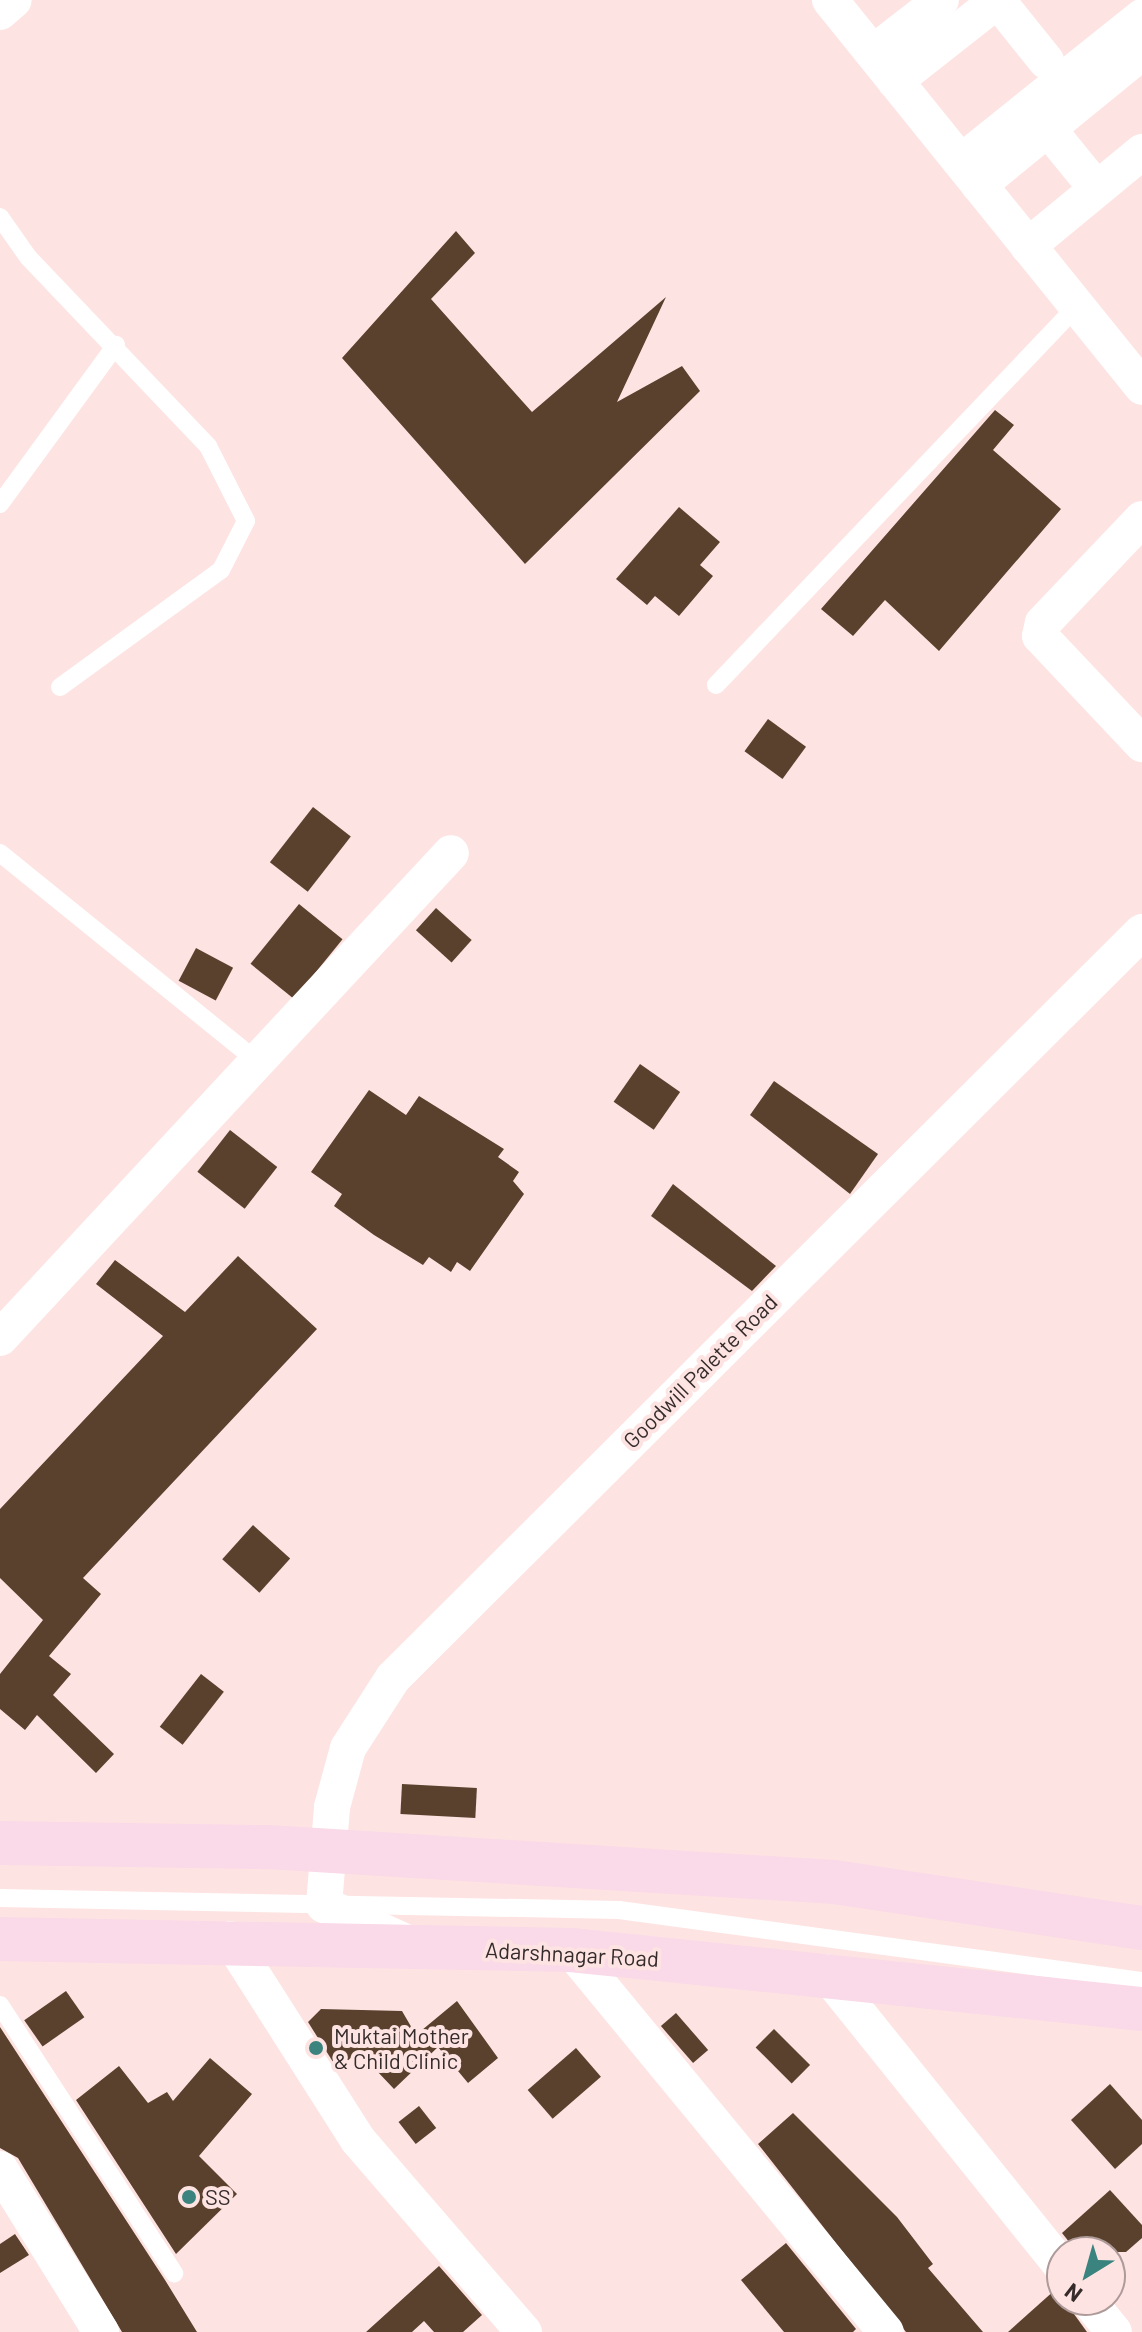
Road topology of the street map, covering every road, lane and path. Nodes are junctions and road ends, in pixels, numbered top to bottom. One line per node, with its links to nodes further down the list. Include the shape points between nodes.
1 (14, 0): 5 (street)
2 (830, 0): 8 (street)
3 (941, 0): 8 (street)
4 (998, 0): 9 (street); 10 (street)
5 (0, 12)
6 (1142, 17): 13 (street)
7 (1142, 52): 11 (street)
8 (873, 53): 10 (street)
9 (1046, 61)
10 (895, 81): 13 (street)
11 (1048, 129): 13 (street); 14 (street)
12 (1142, 152): 14 (street)
13 (970, 174): 16 (street)
14 (1097, 189): 16 (street)
15 (0, 217): 18 (lane, via 28,257)
16 (1028, 246): 17 (street)
17 (1077, 306): 19 (street); 22 (lane)
18 (116, 345): 20 (lane); 23 (lane, via 208,446 246,521 221,570)
19 (1142, 387)
20 (0, 504)
21 (1142, 519): 24 (street, via 1043,623 1040,636)
22 (716, 685)
23 (60, 687)
24 (1142, 744)
25 (0, 853): 28 (lane)
26 (451, 853): 28 (street)
27 (1142, 932): 31 (street, Goodwill Palette Road, via 393,1678 348,1748)
28 (256, 1060): 29 (street)
29 (0, 1338)
30 (0, 1843): 31 (main road, via 268,1847)
31 (329, 1853): 33 (street, Goodwill Palette Road); 34 (main road, via 834,1882)
32 (0, 1898): 33 (lane)
33 (324, 1905): 37 (street); 40 (lane, via 619,1910)
34 (1142, 1928)
35 (0, 1939): 36 (main road, Adarshnagar Road)
36 (230, 1939): 37 (main road, Adarshnagar Road); 48 (street, via 358,2140)
37 (423, 1949): 38 (main road, Adarshnagar Road)
38 (571, 1950): 39 (main road, Adarshnagar Road); 49 (street)
39 (825, 1972): 42 (main road, Adarshnagar Road); 44 (street)
40 (1142, 1981)
41 (0, 2005): 45 (lane)
42 (1142, 2009)
43 (0, 2169): 47 (street)
44 (1046, 2247)
45 (174, 2273)
46 (1101, 2316): 50 (street)
47 (101, 2332)
48 (524, 2332)
49 (884, 2332)
50 (1114, 2332)

